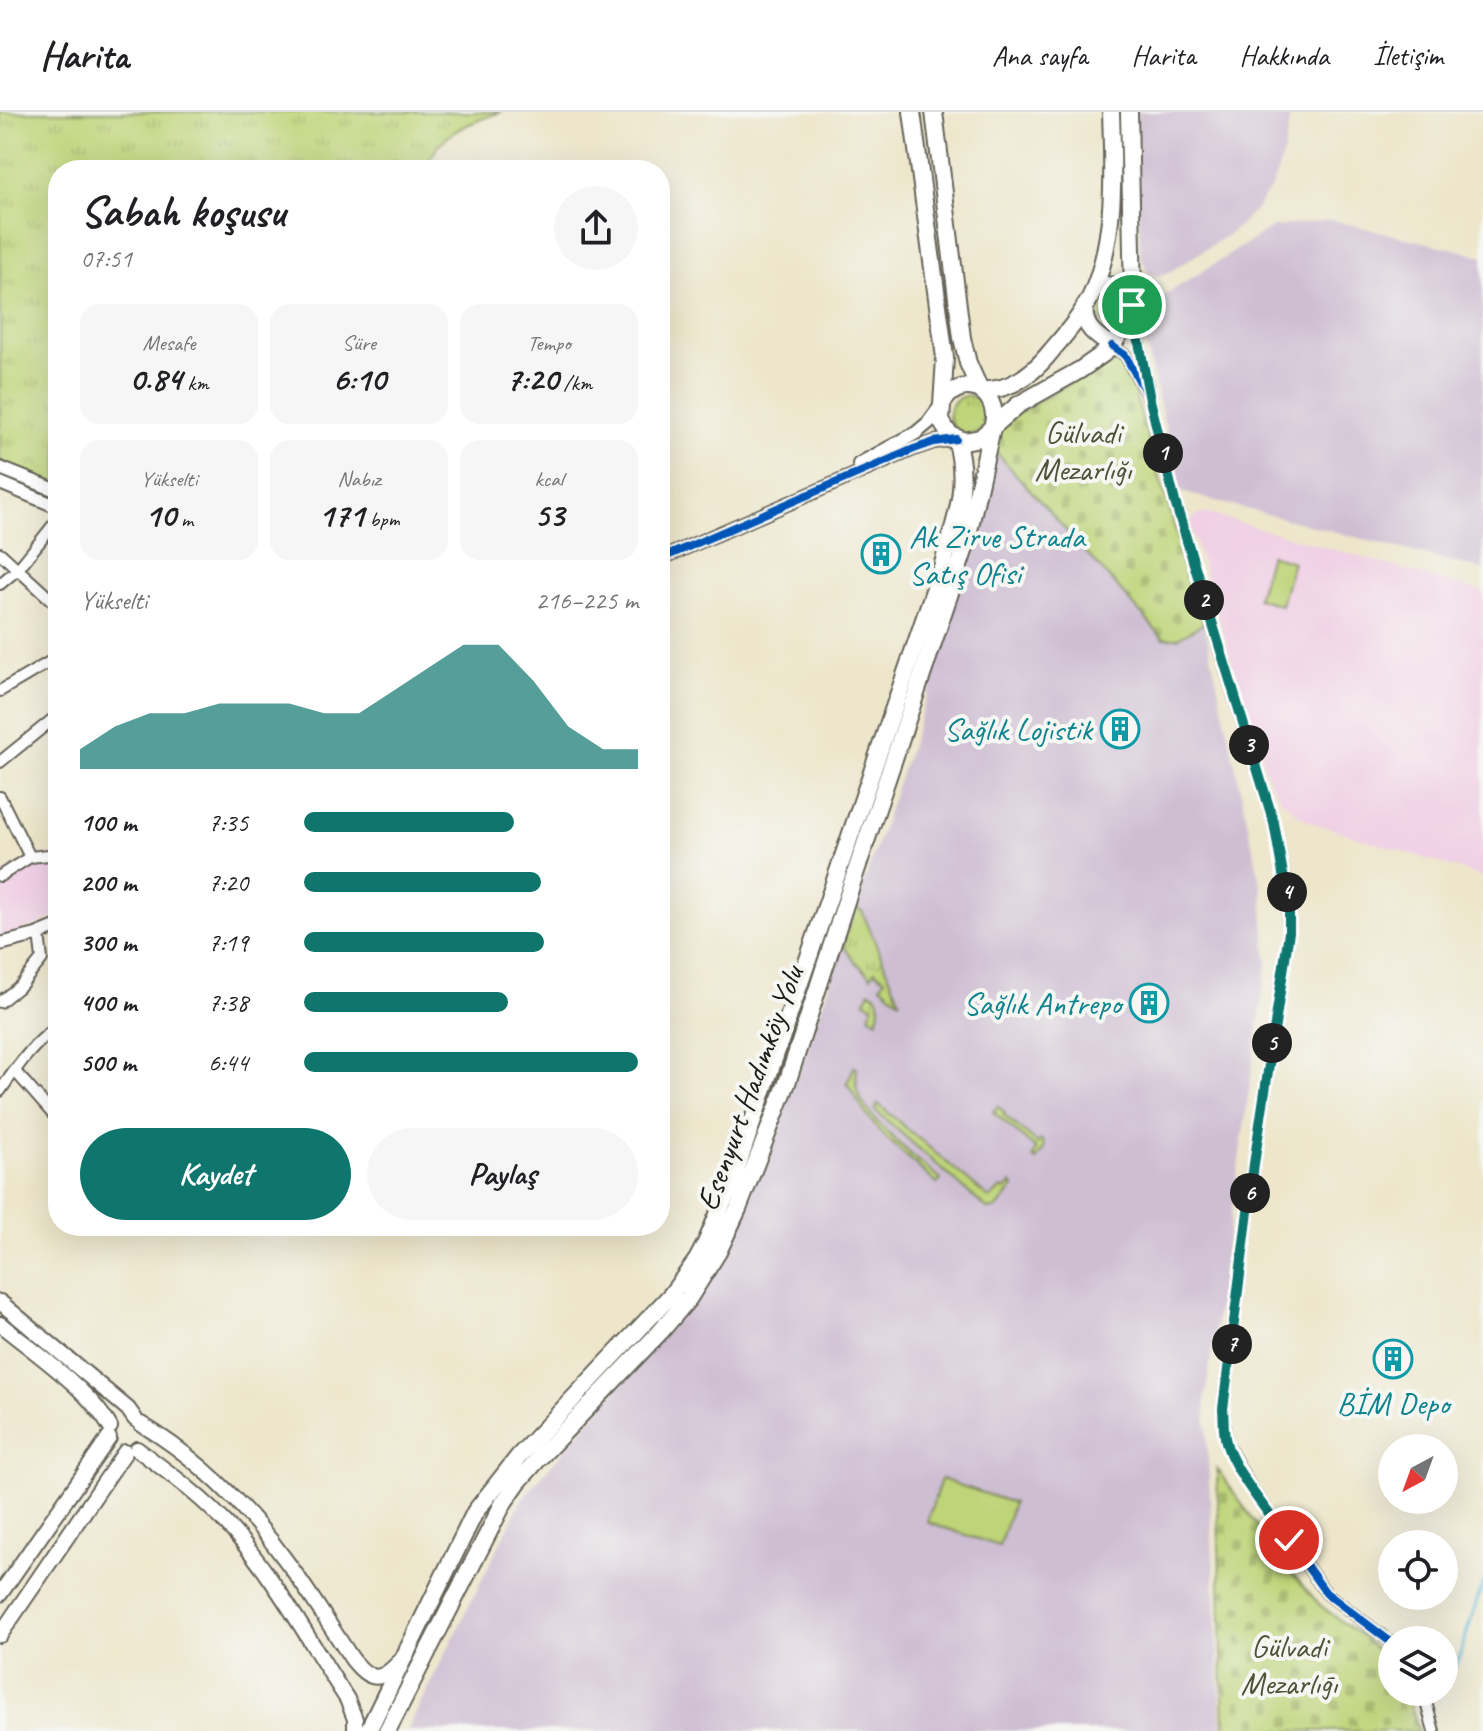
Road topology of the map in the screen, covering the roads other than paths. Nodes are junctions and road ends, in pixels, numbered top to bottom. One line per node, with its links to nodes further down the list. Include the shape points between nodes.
1 (912, 112): 11 (main road, via 945,358)
2 (934, 112): 9 (main road, via 962,338)
3 (1111, 112): 5 (main road, via 1110,228)
4 (1129, 112): 6 (main road)
5 (1094, 289): 6 (main road, via 1116,286); 7 (main road)
6 (1133, 300): 8 (main road); 10 (street)
7 (1085, 306): 8 (main road, via 1089,328); 9 (main road, via 1032,371 1006,387)
8 (1112, 346): 10 (street, via 1127,357); 12 (main road)
9 (980, 390): 11 (main road, via 962,387); 12 (main road, via 992,402)
10 (1150, 400): 48 (street, via 1199,584 1274,823 1289,908 1223,1409 1226,1443 1251,1488 1326,1593)
11 (942, 404): 13 (main road, via 941,421); 18 (street, via 916,433)
12 (992, 427): 13 (main road, via 980,438); 41 (main road, Esenyurt Hadımköy Yolu, via 965,548 787,1083)
13 (956, 439): 18 (street, via 914,449); 41 (main road, Esenyurt Hadımköy Yolu, via 963,483 942,567)
14 (0, 468): 16 (street)
15 (0, 483): 17 (street)
16 (48, 487)
17 (48, 503)
18 (785, 504): 21 (street)
19 (48, 532): 22 (street)
20 (0, 553): 22 (street)
21 (670, 555)
22 (18, 569): 23 (street); 24 (street)
23 (0, 584)
24 (48, 597)
25 (48, 663): 26 (street)
26 (0, 691)
27 (48, 723): 28 (street)
28 (0, 762)
29 (0, 797): 31 (street)
30 (48, 855): 31 (street)
31 (30, 857): 32 (street)
32 (0, 876)
33 (48, 930): 34 (street)
34 (39, 934): 35 (street); 36 (street, via 42,959)
35 (0, 944)
36 (0, 1002)
37 (48, 1034): 38 (street)
38 (14, 1070): 39 (street); 40 (street)
39 (0, 1091)
40 (48, 1109)
41 (740, 1183): 50 (main road, Esenyurt Hadımköy Yolu, via 671,1295 481,1503); 54 (main road, Esenyurt Hadımköy Yolu, via 718,1252 689,1298 504,1502)
42 (0, 1302): 44 (main road)
43 (0, 1324): 45 (main road, via 86,1395)
44 (138, 1422): 45 (main road, via 118,1418); 46 (main road, via 143,1439); 50 (main road, via 181,1452 243,1509 362,1670 379,1678)
45 (110, 1432): 46 (main road, via 115,1448); 47 (main road)
46 (131, 1450): 49 (main road); 52 (main road, via 181,1482 247,1548 347,1699)
47 (0, 1594)
48 (1378, 1632)
49 (0, 1635)
50 (407, 1653): 53 (main road, Esenyurt Hadımköy Yolu)
51 (1427, 1706): 55 (street)
52 (355, 1731)
53 (368, 1731)
54 (387, 1731)
55 (1434, 1731)

